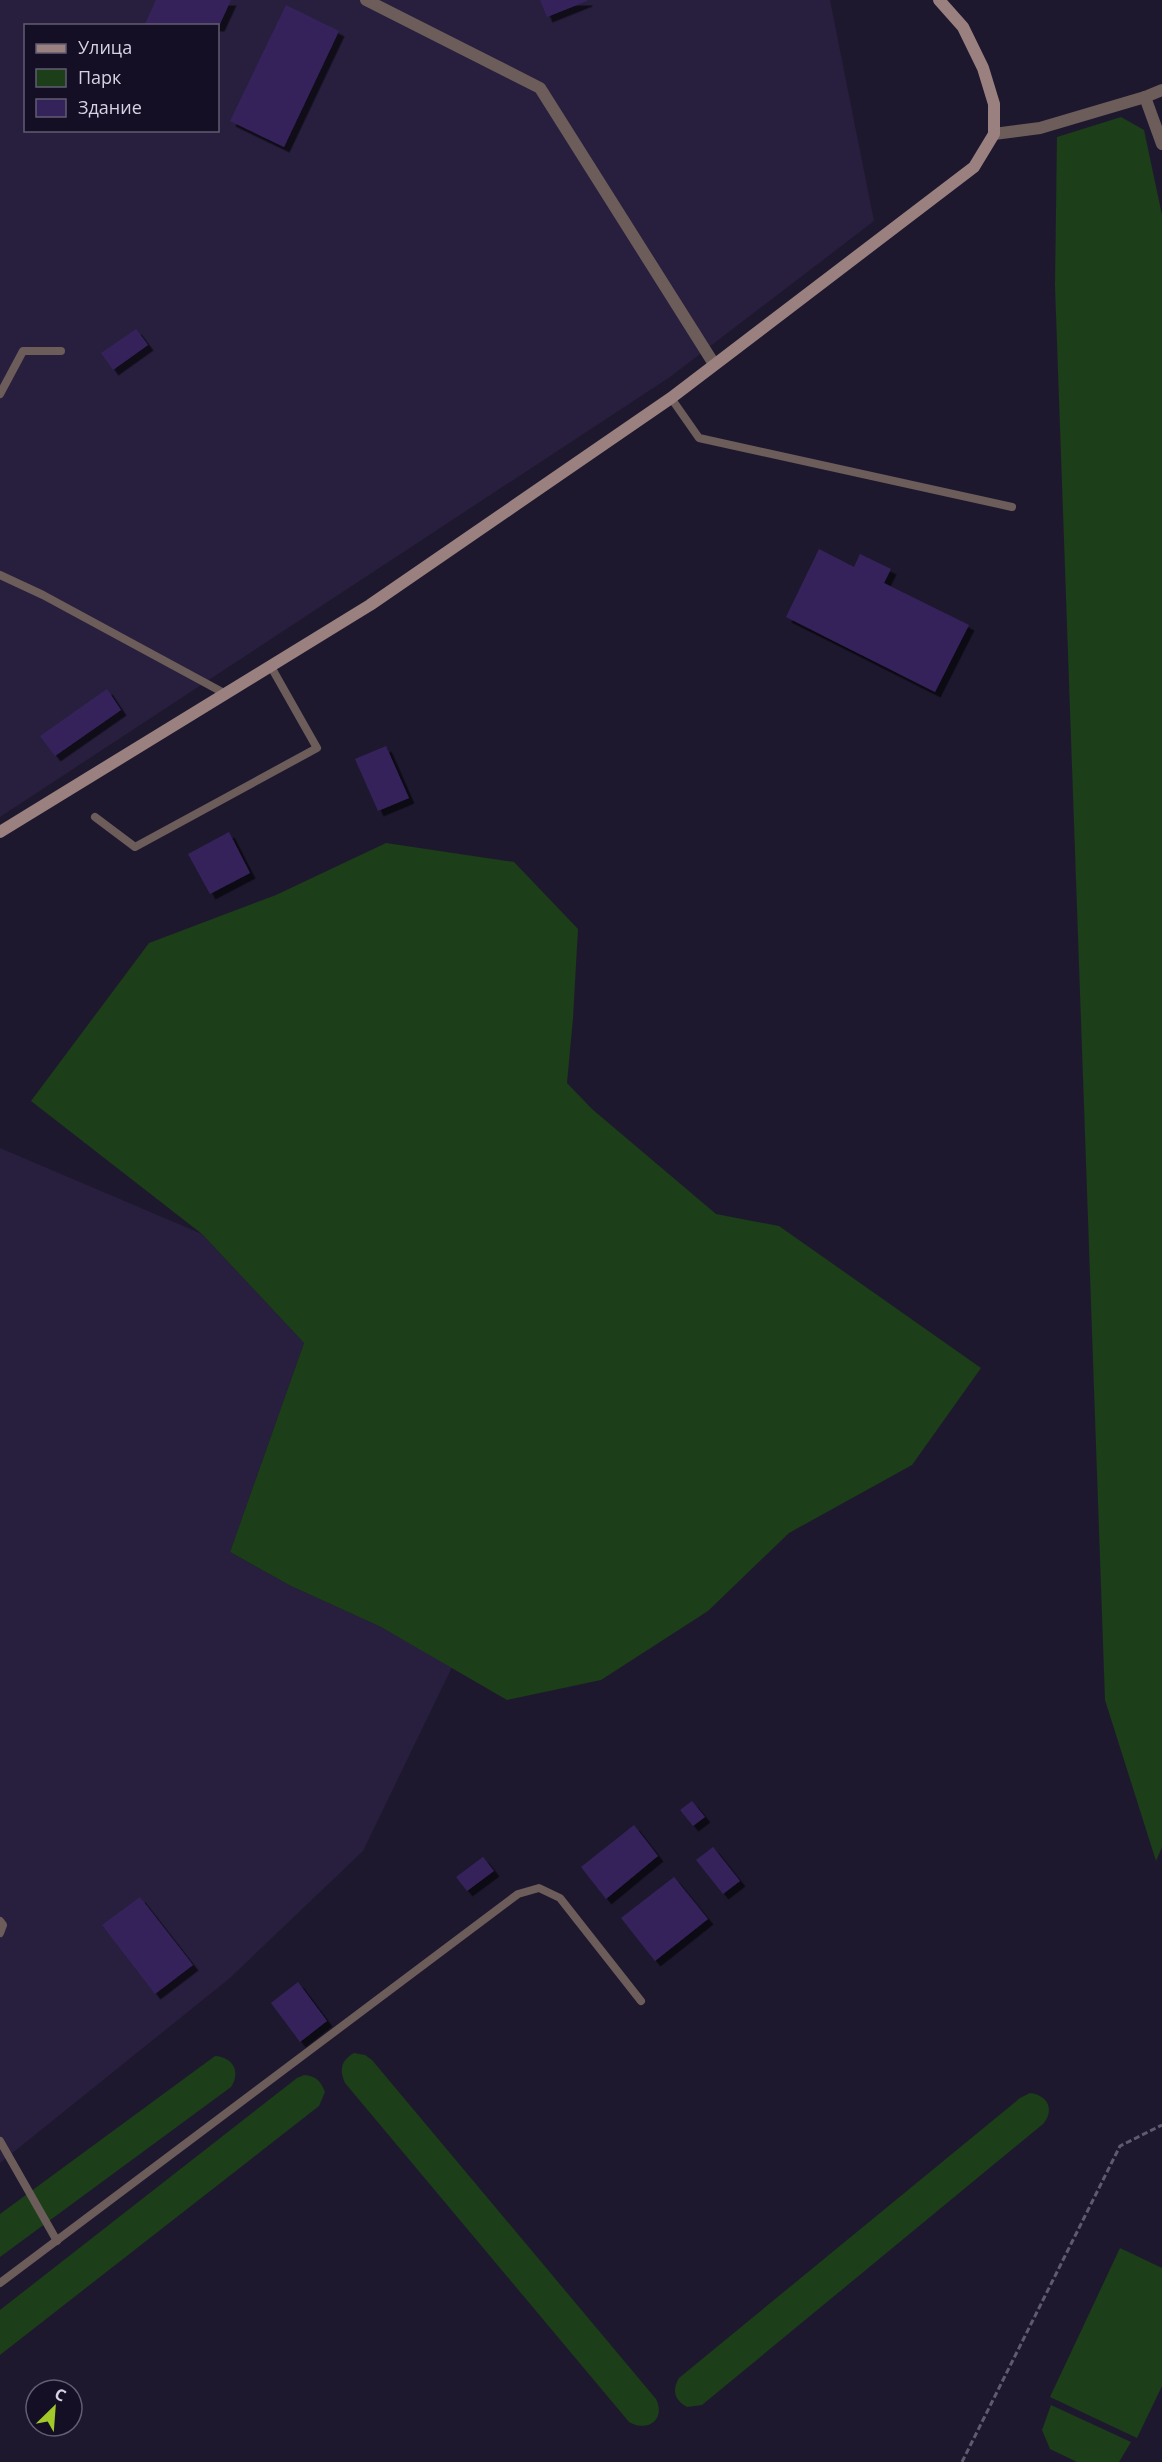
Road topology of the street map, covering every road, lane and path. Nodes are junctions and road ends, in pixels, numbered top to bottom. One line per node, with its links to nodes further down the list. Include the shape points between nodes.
1 (366, 0): 8 (street, via 540,88)
2 (939, 0): 5 (street, via 963,27 983,68 994,104)
3 (1162, 90): 4 (street)
4 (1145, 97): 5 (street, via 1040,128); 6 (street)
5 (994, 134): 8 (street, via 974,167)
6 (1162, 144)
7 (61, 351): 9 (lane, via 23,351)
8 (714, 364): 10 (street)
9 (0, 394)
10 (671, 398): 11 (lane, via 699,438); 13 (street, via 370,605)
11 (1012, 507)
12 (0, 575): 14 (lane, via 43,594)
13 (270, 665): 14 (street); 15 (lane, via 317,748 135,847)
14 (225, 693): 16 (street)
15 (95, 817)
16 (0, 832)
17 (0, 1921): 18 (lane)
18 (0, 1933)
19 (641, 2001): 22 (lane, via 560,1898 539,1888 518,1894)
20 (1162, 2125): 24 (path, via 1120,2146)
21 (0, 2141): 22 (lane)
22 (57, 2241): 23 (lane)
23 (0, 2283)
24 (962, 2462)

